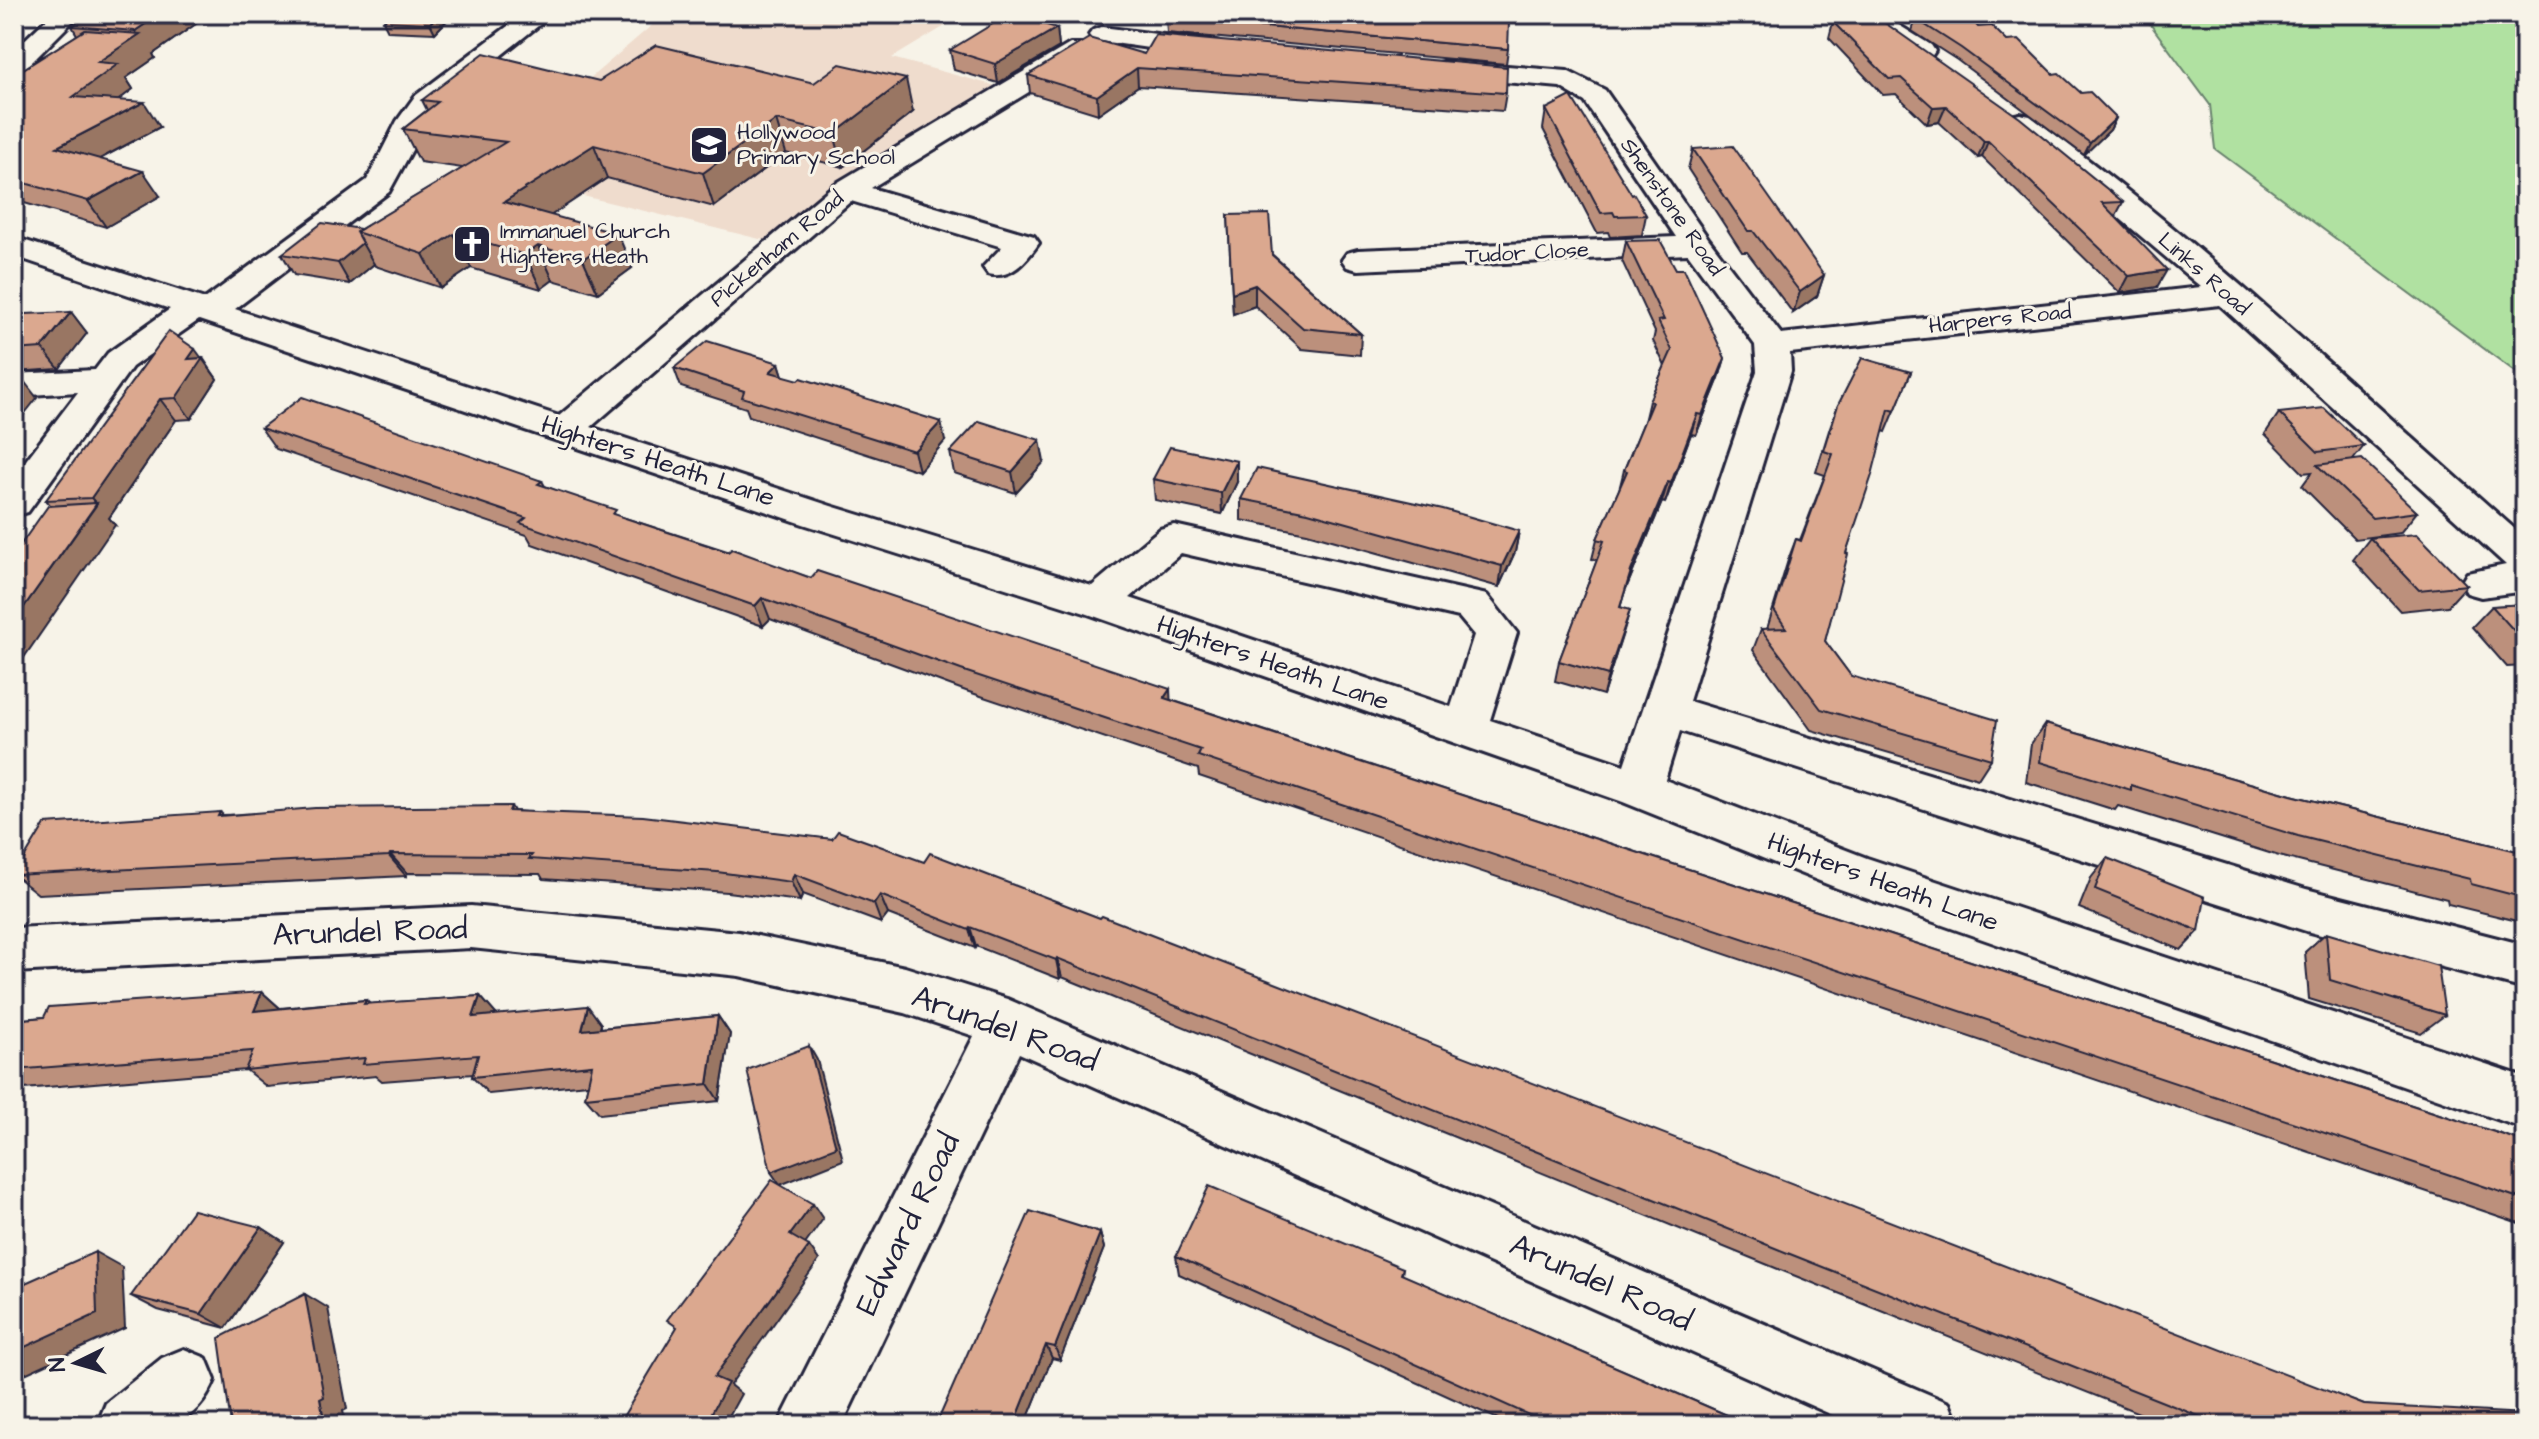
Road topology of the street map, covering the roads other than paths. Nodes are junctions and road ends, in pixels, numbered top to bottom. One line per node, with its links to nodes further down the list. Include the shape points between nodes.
1 (67, 14): 7 (street)
2 (540, 14): 17 (street, via 425,102 378,186)
3 (1128, 14): 5 (street, Pickenham Road)
4 (1863, 14): 9 (street)
5 (1102, 35): 6 (street); 11 (street, Pickenham Road)
6 (1248, 52)
7 (14, 65)
8 (1422, 67): 12 (street, Shenstone Road, via 1580,84 1595,96)
9 (1948, 69)
10 (1997, 105): 16 (street, Links Road, via 2070,159)
11 (846, 190): 15 (street, via 1023,243); 21 (street, Pickenham Road)
12 (1697, 245): 14 (street, Tudor Close); 18 (street, Shenstone Road)
13 (14, 246): 17 (street, Highters Heath Lane)
14 (1357, 260)
15 (999, 267)
16 (2228, 294): 18 (street, Harpers Road); 23 (street, Links Road)
17 (202, 310): 19 (street, via 120,360); 21 (street, Highters Heath Lane)
18 (1772, 345): 27 (street, via 1774,371)
19 (105, 380): 20 (street); 22 (street)
20 (14, 385)
21 (565, 430): 26 (street, Highters Heath Lane)
22 (14, 503)
23 (2525, 560)
24 (2525, 577): 25 (street)
25 (2481, 583)
26 (1099, 603): 28 (street, Highters Heath Lane); 28 (street, via 1174,538 1473,605 1496,633)
27 (1665, 710): 29 (street); 31 (street, via 2306,910)
28 (1465, 730): 29 (street, Highters Heath Lane)
29 (1639, 789): 33 (street, Highters Heath Lane, via 1854,874)
30 (14, 950): 32 (street, Arundel Road, via 485,928 739,954 905,990)
31 (2525, 967)
32 (1007, 1023): 36 (street, Edward Road); 37 (street, Arundel Road)
33 (2525, 1103)
34 (184, 1380): 35 (street)
35 (128, 1425)
36 (809, 1425)
37 (1927, 1425)

